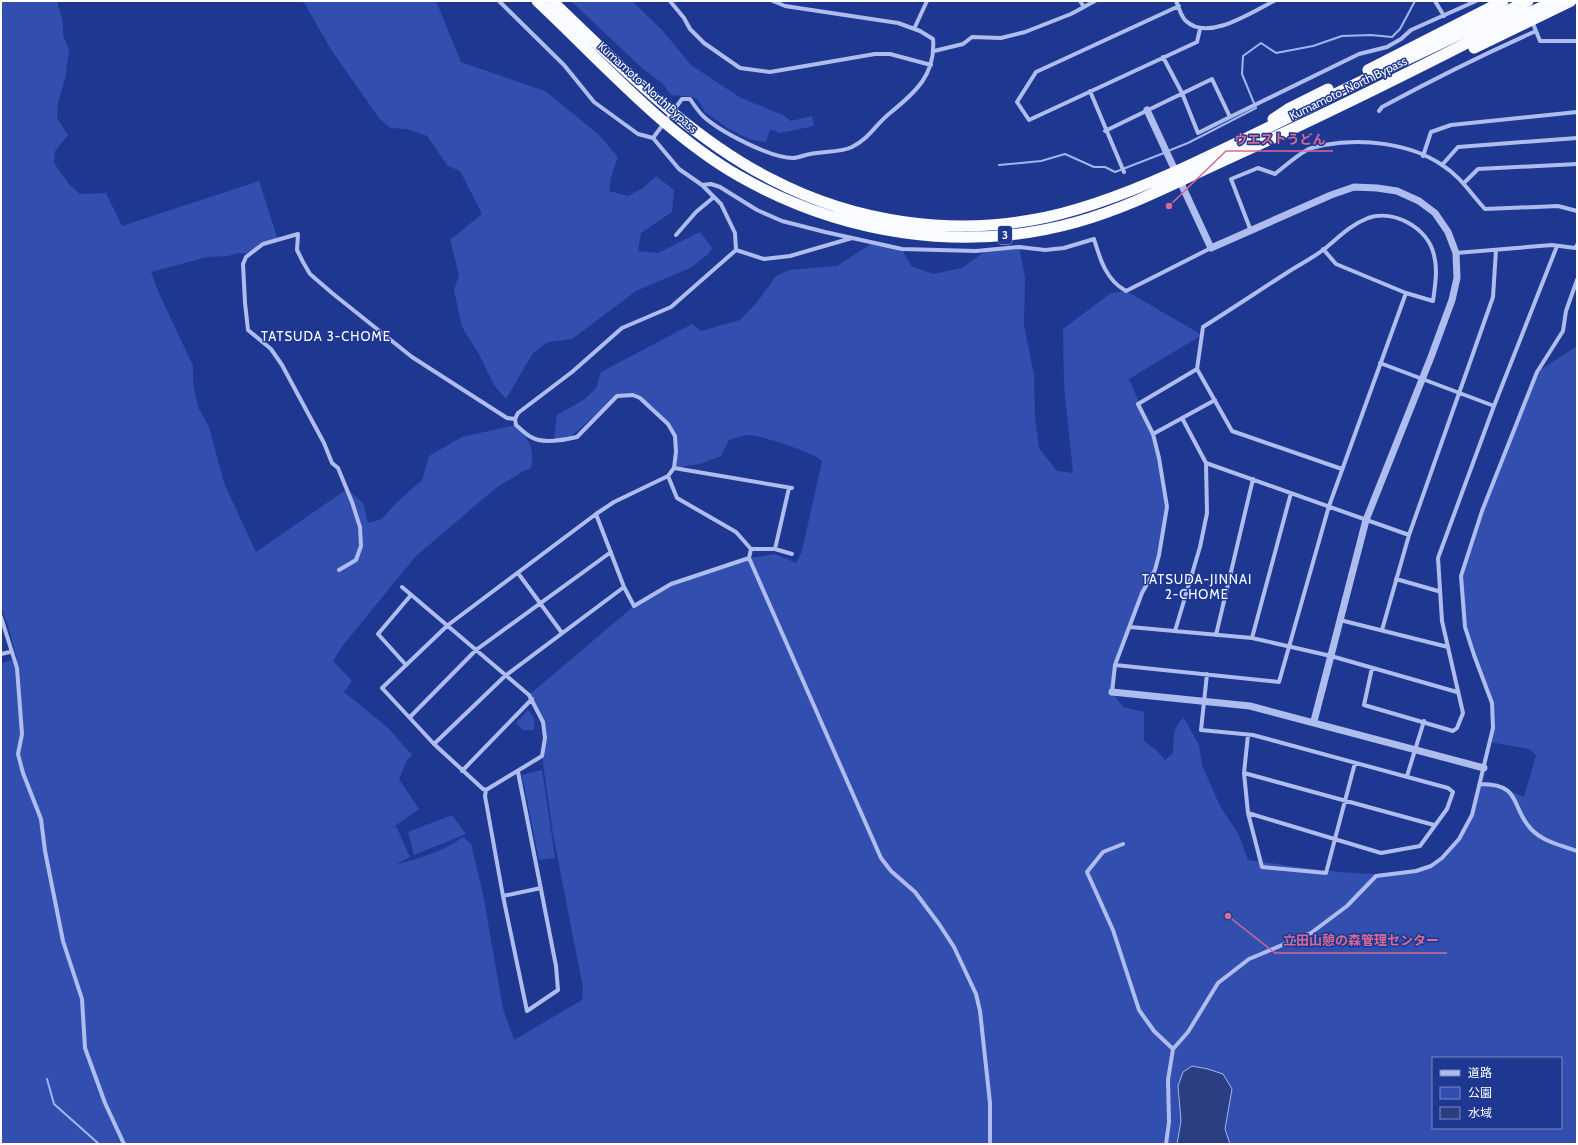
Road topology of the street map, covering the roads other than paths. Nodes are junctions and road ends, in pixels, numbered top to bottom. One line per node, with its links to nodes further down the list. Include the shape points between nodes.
1 (499, 1): 40 (street, via 564,64 594,102 638,134)
2 (537, 1): 38 (highway, Kumamoto-North Bypass / 3)
3 (552, 1): 35 (highway, Kumamoto-North Bypass / 3)
4 (670, 1): 29 (street, via 690,29 709,47 740,68 770,72 876,54 890,54)
5 (773, 1): 23 (street, via 785,6 898,23)
6 (927, 1): 23 (street)
7 (1080, 1): 19 (street)
8 (1095, 1): 19 (street)
9 (1176, 1): 18 (street)
10 (1274, 1): 24 (street, via 1230,24)
11 (1435, 1): 20 (street)
12 (1476, 1): 20 (street)
13 (1503, 1): 42 (highway, via 1288,109)
14 (1522, 1): 22 (street)
15 (1528, 1): 21 (highway, Kumamoto-North Bypass / 3, bridge)
16 (1555, 1): 21 (highway, Kumamoto-North Bypass / 3, bridge)
17 (1571, 1): 22 (highway)
18 (1179, 6): 24 (street, via 1185,20); 30 (street, via 1036,72 1017,102 1029,120)
19 (1084, 7): 27 (street, via 1025,32 1001,38 972,37 963,44)
20 (1444, 16): 37 (street, via 1411,30 1387,47 1359,54)
21 (1502, 19): 32 (highway, Kumamoto-North Bypass / 3); 42 (highway, Kumamoto-North Bypass / 3)
22 (1531, 20): 25 (street); 32 (highway, via 1395,85)
23 (914, 29): 27 (street, via 934,39)
24 (1200, 29): 28 (street, via 1196,42)
25 (1536, 31): 26 (street, via 1540,41); 34 (street, via 1409,92)
26 (1577, 41)
27 (934, 51): 29 (street)
28 (1164, 57): 30 (street); 31 (street)
29 (931, 65): 35 (street, via 925,79 883,118 867,137 851,147 826,153 793,158 772,154 714,125 690,99 682,99)
30 (1090, 91): 39 (street)
31 (1182, 93): 33 (street); 37 (street, via 1212,80); 37 (street, via 1198,133)
32 (1365, 94): 47 (highway, Kumamoto-North Bypass / 3)
33 (1147, 110): 39 (street); 47 (street)
34 (1379, 111)
35 (672, 112): 38 (street); 47 (highway, Kumamoto-North Bypass / 3, via 749,167 791,189 864,214 928,225 972,226 1046,217)
36 (1577, 112): 43 (street, via 1452,125 1431,132)
37 (1230, 117)
38 (665, 122): 40 (street); 47 (highway, Kumamoto-North Bypass / 3, via 737,175 774,194 840,220 911,234 943,237 985,236 1040,230 1077,222 1147,198)
39 (1106, 131): 46 (street)
40 (652, 138): 49 (street, via 679,169)
41 (1577, 138): 45 (street, via 1458,147)
42 (1241, 141): 47 (highway, Kumamoto-North Bypass / 3)
43 (1423, 156): 45 (street); 52 (street, via 1386,145 1339,142 1308,149 1275,174 1258,168 1231,180)
44 (1577, 164): 48 (street, via 1478,169)
45 (1442, 165): 48 (street)
46 (1124, 172)
47 (1178, 177): 57 (street)
48 (1464, 184): 51 (street, via 1485,209 1558,206)
49 (702, 185): 50 (street); 54 (street, via 720,187 757,210 782,221)
50 (714, 197): 53 (street, via 696,212); 59 (street, via 722,204 732,224)
51 (1577, 211)
52 (1252, 231): 57 (street); 61 (street, via 1347,189 1377,188 1407,195 1427,206 1442,222)
53 (676, 235)
54 (854, 237): 57 (street, via 902,249 940,251 1019,247 1045,250 1064,248 1094,239 1104,270 1126,291); 59 (street, via 790,256 764,259)
55 (1577, 245): 56 (street, via 1575,248)
56 (1557, 246): 60 (street); 69 (street)
57 (1211, 248)
58 (1324, 249): 63 (street, via 1336,264); 63 (street, via 1352,226 1368,218 1388,216 1411,224 1423,234 1431,247 1436,264 1436,277 1433,301); 65 (street, via 1203,327)
59 (736, 250): 71 (street, via 671,307 622,328 572,372 518,413)
60 (1496, 250): 61 (street); 67 (street, via 1493,297)
61 (1456, 253): 66 (street, via 1457,278 1452,300)
62 (1577, 280): 127 (street, via 1566,311 1563,331 1537,372 1482,511 1460,576 1465,627 1492,703 1493,728)
63 (1406, 293): 64 (street)
64 (1380, 363): 66 (street); 75 (street)
65 (1197, 369): 68 (street); 72 (street, via 1138,404)
66 (1423, 379): 67 (street); 81 (street)
67 (1459, 393): 69 (street); 82 (street)
68 (1215, 400): 70 (street); 75 (street, via 1232,431)
69 (1494, 406): 93 (street, via 1438,558)
70 (1182, 418): 72 (street); 73 (street)
71 (516, 419): 74 (street, via 516,425 532,438 554,441 578,437 617,396 633,395 648,404 668,424 675,436); 88 (street, via 506,418 412,356 332,293 310,274 303,262 297,250 298,234 263,244 246,257 243,264 248,330 271,349 282,364 332,463 338,468 360,527 361,546 356,560)
72 (1153, 434): 99 (street, via 1165,491 1165,527 1155,570 1142,593)
73 (1206, 463): 77 (street); 101 (street, via 1206,513 1203,536)
74 (674, 468): 76 (street); 84 (street, via 790,488)
75 (1342, 469): 79 (street)
76 (668, 476): 80 (street, via 614,502); 83 (street, via 677,498 736,532)
77 (1253, 479): 78 (street); 103 (street)
78 (1291, 493): 79 (street); 104 (street)
79 (1329, 506): 81 (street); 105 (street)
80 (596, 514): 85 (street); 89 (street)
81 (1366, 520): 82 (street); 97 (street)
82 (1409, 535): 90 (street)
83 (751, 549): 84 (street); 87 (street)
84 (774, 549): 86 (street)
85 (611, 552): 91 (street); 95 (street)
86 (792, 554)
87 (749, 558): 91 (street, via 671,584 634,606); 144 (street, via 881,858 891,871 915,892 939,924 954,947 976,994 990,1103)
88 (340, 570)
89 (518, 573): 95 (street); 98 (street)
90 (1396, 579): 93 (street); 100 (street)
91 (624, 587): 102 (street)
92 (402, 588): 94 (street)
93 (1438, 591): 106 (street)
94 (411, 595): 98 (street); 111 (street, via 378,634)
95 (540, 604): 102 (street); 107 (street)
96 (1, 617): 108 (street)
97 (1340, 620): 100 (street); 110 (street)
98 (448, 625): 107 (street); 111 (street)
99 (1130, 627): 101 (street); 112 (street)
100 (1382, 630): 106 (street)
101 (1175, 631): 103 (street)
102 (562, 633): 115 (street)
103 (1216, 635): 104 (street)
104 (1252, 638): 105 (street)
105 (1289, 646): 110 (street); 114 (street, via 1279,682)
106 (1448, 646): 117 (street)
107 (476, 650): 115 (street); 120 (street)
108 (10, 652): 109 (street); 143 (street, via 18,678 22,734 18,754 41,819 44,851 63,941 82,999 85,1048 105,1103)
109 (1, 654)
110 (1331, 656): 113 (street); 122 (street)
111 (406, 665): 120 (street, via 382,688)
112 (1115, 665): 114 (street); 116 (street)
113 (1372, 668): 117 (street); 121 (street, via 1364,705)
114 (1207, 674): 119 (street)
115 (505, 676): 118 (street, via 530,695); 124 (street)
116 (1112, 692): 119 (street)
117 (1457, 692): 121 (street, via 1463,713 1457,728 1453,731)
118 (532, 700): 128 (street); 129 (street, via 543,722 545,745 542,756)
119 (1203, 701): 122 (street, via 1250,706); 123 (street, via 1201,730)
120 (410, 717): 124 (street)
121 (1424, 721): 125 (street)
122 (1314, 722): 125 (street)
123 (1248, 735): 126 (street); 130 (street)
124 (434, 744): 128 (street)
125 (1415, 749): 127 (street); 131 (street)
126 (1355, 764): 131 (street); 134 (street)
127 (1484, 768): 132 (street)
128 (462, 771): 133 (street)
129 (518, 772): 133 (street); 140 (street)
130 (1244, 773): 134 (street); 135 (street)
131 (1407, 776): 136 (street, via 1448,788 1453,792 1447,809)
132 (1481, 784): 139 (street, via 1493,784 1511,793 1531,830 1545,840); 142 (street, via 1472,815 1459,839 1442,858 1431,866 1416,871 1376,876 1347,906 1311,933 1249,959 1218,983 1188,1032)
133 (486, 790): 141 (street)
134 (1346, 801): 136 (street); 137 (street)
135 (1248, 813): 137 (street); 137 (street, via 1262,867 1326,873)
136 (1434, 825): 137 (street, via 1420,846 1381,853)
137 (1336, 838)
138 (1123, 844): 142 (street, via 1103,852 1087,872 1113,930 1139,1010 1154,1031)
139 (1577, 850)
140 (541, 888): 141 (street); 141 (street, via 558,990 528,1011)
141 (503, 896)
142 (1173, 1049): 145 (street, via 1168,1080 1169,1122)
143 (124, 1144)
144 (990, 1144)
145 (1166, 1144)

